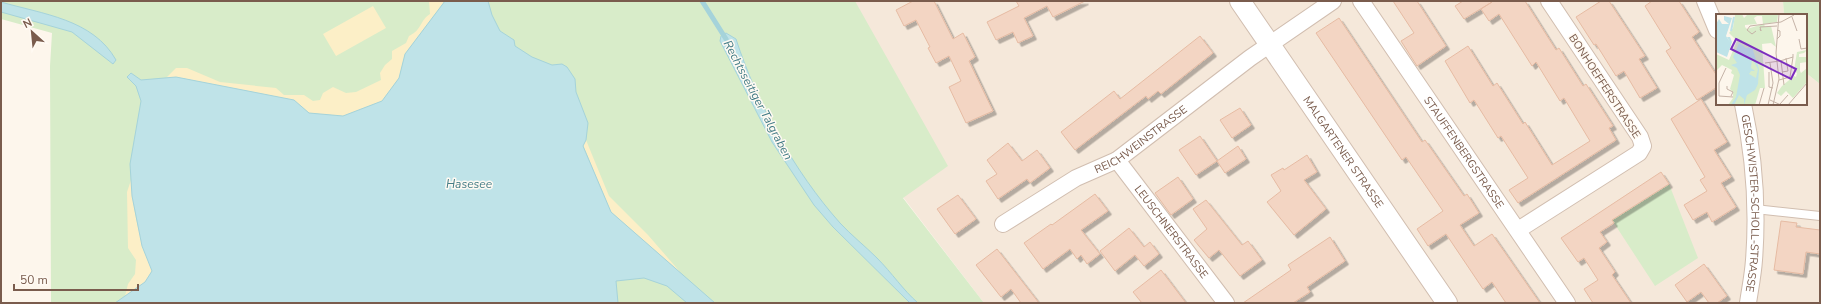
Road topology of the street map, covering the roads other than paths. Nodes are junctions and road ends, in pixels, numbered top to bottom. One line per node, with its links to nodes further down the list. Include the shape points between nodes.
1 (1240, 1): 7 (street, MALGARTENER STRASSE)
2 (1333, 1): 7 (street, REICHWEINSTRASSE)
3 (1361, 1): 13 (street, STAUFFENBERGSTRASSE)
4 (1549, 1): 13 (street, BONHOEFFERSTRASSE, via 1640,137 1642,146 1639,153)
5 (1705, 1): 6 (street)
6 (1716, 28)
7 (1270, 44): 9 (street, REICHWEINSTRASSE); 15 (street, MALGARTENER STRASSE)
8 (1743, 105): 10 (street, GESCHWISTER-SCHOLL-STRASSE, via 1753,162)
9 (1117, 160): 12 (street, REICHWEINSTRASSE, via 1076,178); 14 (street, LEUSCHNERSTRASSE)
10 (1755, 209): 11 (lane); 17 (street, GESCHWISTER-SCHOLL-STRASSE, via 1754,261)
11 (1820, 216)
12 (1003, 224)
13 (1518, 230): 16 (street, STAUFFENBERGSTRASSE)
14 (1226, 303)
15 (1447, 303)
16 (1567, 303)
17 (1748, 303)

